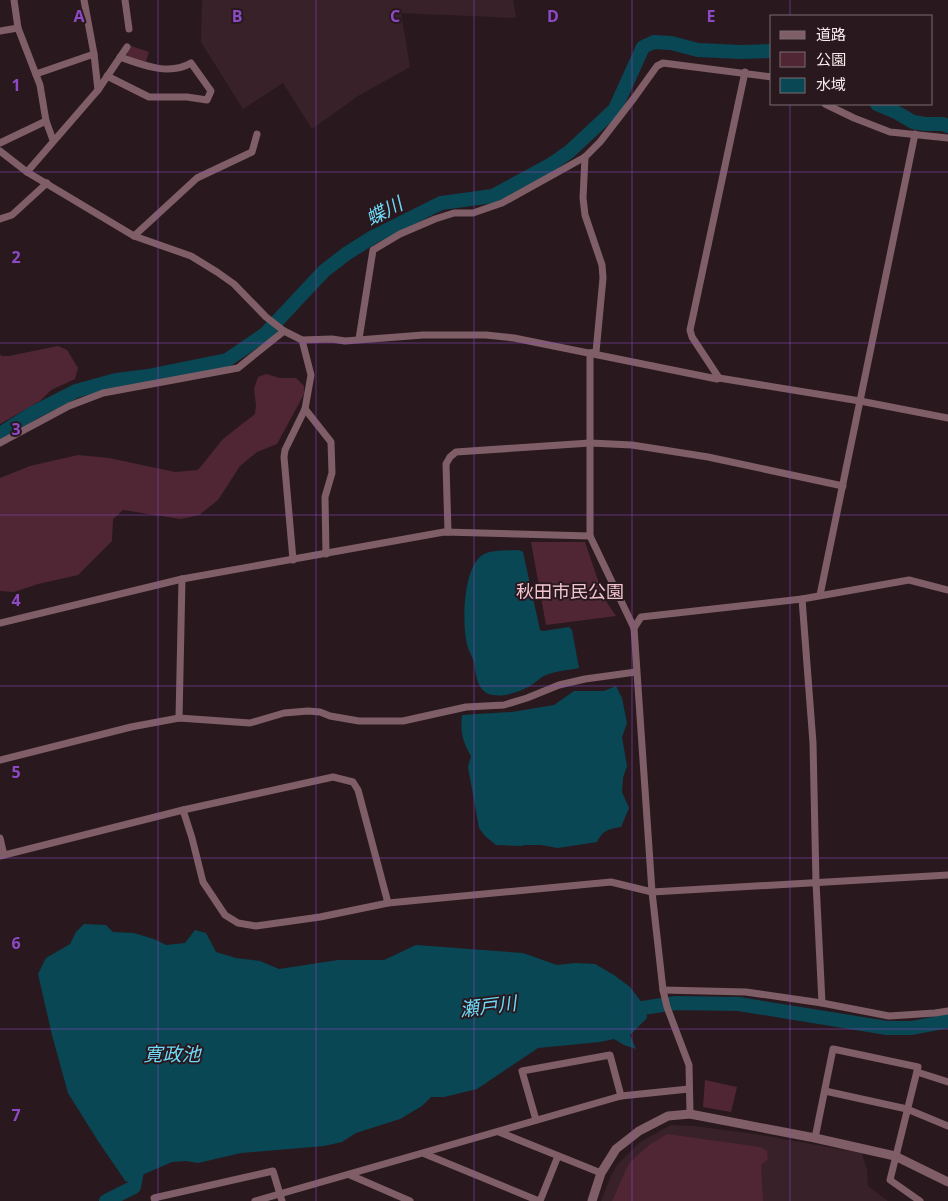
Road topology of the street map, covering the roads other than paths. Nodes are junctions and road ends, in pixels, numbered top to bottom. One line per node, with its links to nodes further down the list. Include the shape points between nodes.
1 (14, 0): 4 (street)
2 (84, 0): 8 (street)
3 (125, 0): 5 (street)
4 (18, 28): 6 (street); 11 (street)
5 (129, 29)
6 (0, 31)
7 (127, 47): 9 (street)
8 (94, 54): 11 (street); 14 (street)
9 (120, 57): 12 (street); 12 (street, via 148,67 182,69 191,63 211,91 207,100 149,97)
10 (745, 72): 13 (street); 23 (street, via 663,63 656,66 600,142); 32 (street, via 690,330)
11 (36, 74): 16 (street)
12 (107, 76): 14 (street)
13 (770, 77)
14 (98, 90): 20 (street)
15 (827, 105): 18 (street, via 890,132)
16 (46, 121): 20 (street); 21 (street)
17 (256, 134): 27 (street, via 252,152 197,178)
18 (915, 134): 19 (street); 33 (street)
19 (948, 138)
20 (53, 140): 24 (street)
21 (0, 143)
22 (0, 151): 24 (street)
23 (585, 157): 29 (street, via 502,203 473,213 454,213 434,219 373,250); 31 (street, via 585,215 602,265 603,278 596,352)
24 (27, 172): 25 (street)
25 (47, 183): 26 (street, via 12,215); 27 (street)
26 (0, 219)
27 (134, 236): 28 (street, via 191,256 217,272)
28 (284, 331): 30 (street); 36 (street, via 238,368 103,393 69,406)
29 (359, 339): 30 (street); 31 (street, via 486,335)
30 (302, 340): 34 (street, via 311,376)
31 (590, 353): 32 (street); 37 (street)
32 (719, 378): 33 (street)
33 (860, 401): 35 (street); 38 (street)
34 (305, 409): 41 (street, via 331,442 332,473 325,497); 42 (street, via 284,457)
35 (948, 418)
36 (0, 443)
37 (590, 443): 38 (street, via 632,445 708,457); 39 (street, via 456,452 446,464); 40 (street)
38 (843, 486): 45 (street)
39 (448, 532): 40 (street); 41 (street)
40 (590, 536): 48 (street)
41 (326, 554): 42 (street)
42 (293, 560): 43 (street)
43 (182, 579): 47 (street); 50 (street)
44 (948, 590): 45 (street, via 909,580)
45 (820, 595): 46 (street)
46 (802, 599): 48 (street, via 642,617); 56 (street, via 814,743)
47 (0, 623)
48 (634, 628): 49 (street)
49 (636, 672): 50 (street, via 559,685 504,705 466,707 403,721 359,721 308,711 284,713 250,723); 57 (street)
50 (179, 718): 51 (street)
51 (0, 760)
52 (183, 810): 54 (street); 58 (street, via 203,882 225,915 238,924 256,926 302,920); 58 (street, via 333,777 353,782 358,790)
53 (0, 838): 54 (street)
54 (2, 856)
55 (948, 876): 56 (street)
56 (816, 882): 57 (street); 60 (street)
57 (652, 892): 58 (street, via 611,882); 59 (street)
58 (388, 903)
59 (663, 990): 60 (street, via 746,992); 64 (street, via 689,1065)
60 (822, 1003): 61 (street, via 890,1016)
61 (948, 1011)
62 (917, 1072): 63 (street); 65 (street, via 918,1066 833,1049); 67 (street)
63 (948, 1082)
64 (689, 1089): 66 (street); 68 (street)
65 (825, 1091): 67 (street); 72 (street)
66 (621, 1096): 69 (street); 69 (street, via 610,1055 522,1071)
67 (907, 1109): 70 (street); 75 (street)
68 (690, 1114): 72 (street); 76 (street, via 668,1116 639,1131 616,1149)
69 (536, 1120): 71 (street)
70 (948, 1126)
71 (499, 1132): 73 (street); 74 (street)
72 (815, 1138): 75 (street)
73 (424, 1154): 77 (street); 83 (street)
74 (558, 1156): 76 (street); 83 (street)
75 (895, 1156): 78 (street); 85 (street, via 890,1180)
76 (601, 1173): 84 (street)
77 (350, 1175): 79 (street); 82 (street)
78 (948, 1182)
79 (281, 1198): 80 (street, via 274,1171 154,1198); 81 (street)
80 (155, 1201)
81 (255, 1201)
82 (408, 1201)
83 (539, 1201)
84 (592, 1201)
85 (920, 1201)

